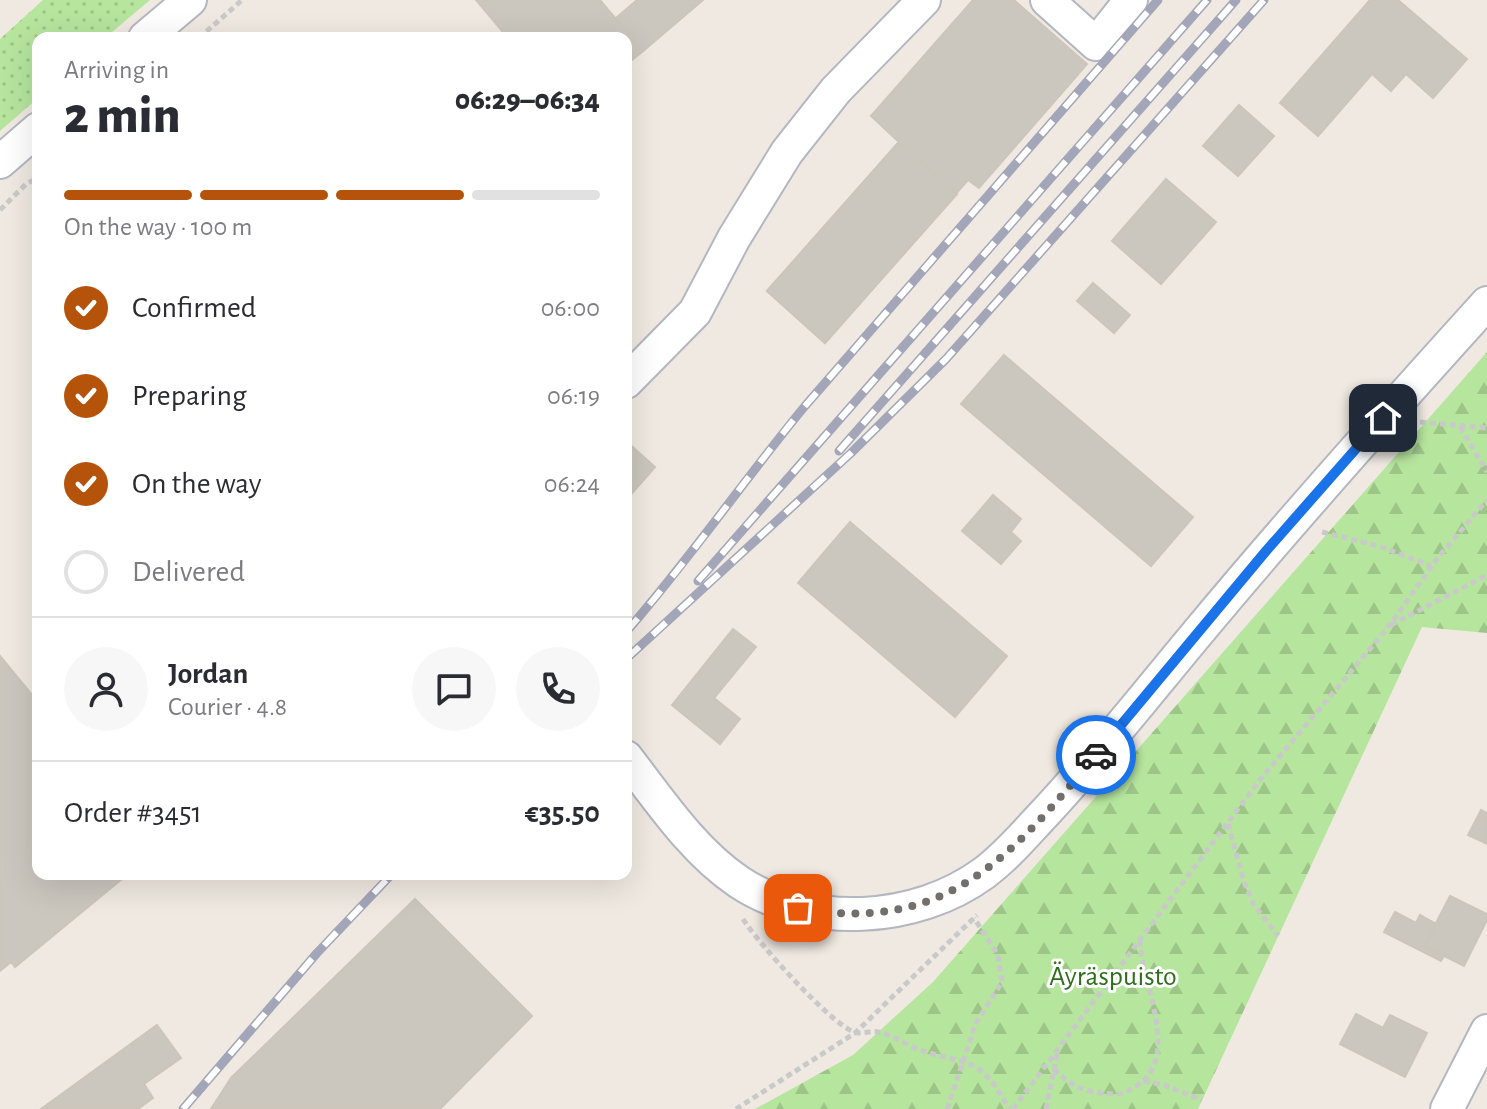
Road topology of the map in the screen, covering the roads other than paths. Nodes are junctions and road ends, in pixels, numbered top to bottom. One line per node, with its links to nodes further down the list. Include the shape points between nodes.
1 (190, 0): 5 (street)
2 (924, 0): 9 (street, via 836,90 787,152 695,312)
3 (1047, 0): 4 (street, via 1096,44)
4 (1131, 0)
5 (152, 32)
6 (32, 134): 7 (street)
7 (0, 162)
8 (1487, 303): 10 (street, via 1291,522 1066,790 1003,857 962,886 873,914 798,908 770,898 714,862)
9 (632, 376)
10 (632, 765)
11 (1487, 1031): 12 (street)
12 (1447, 1109)

